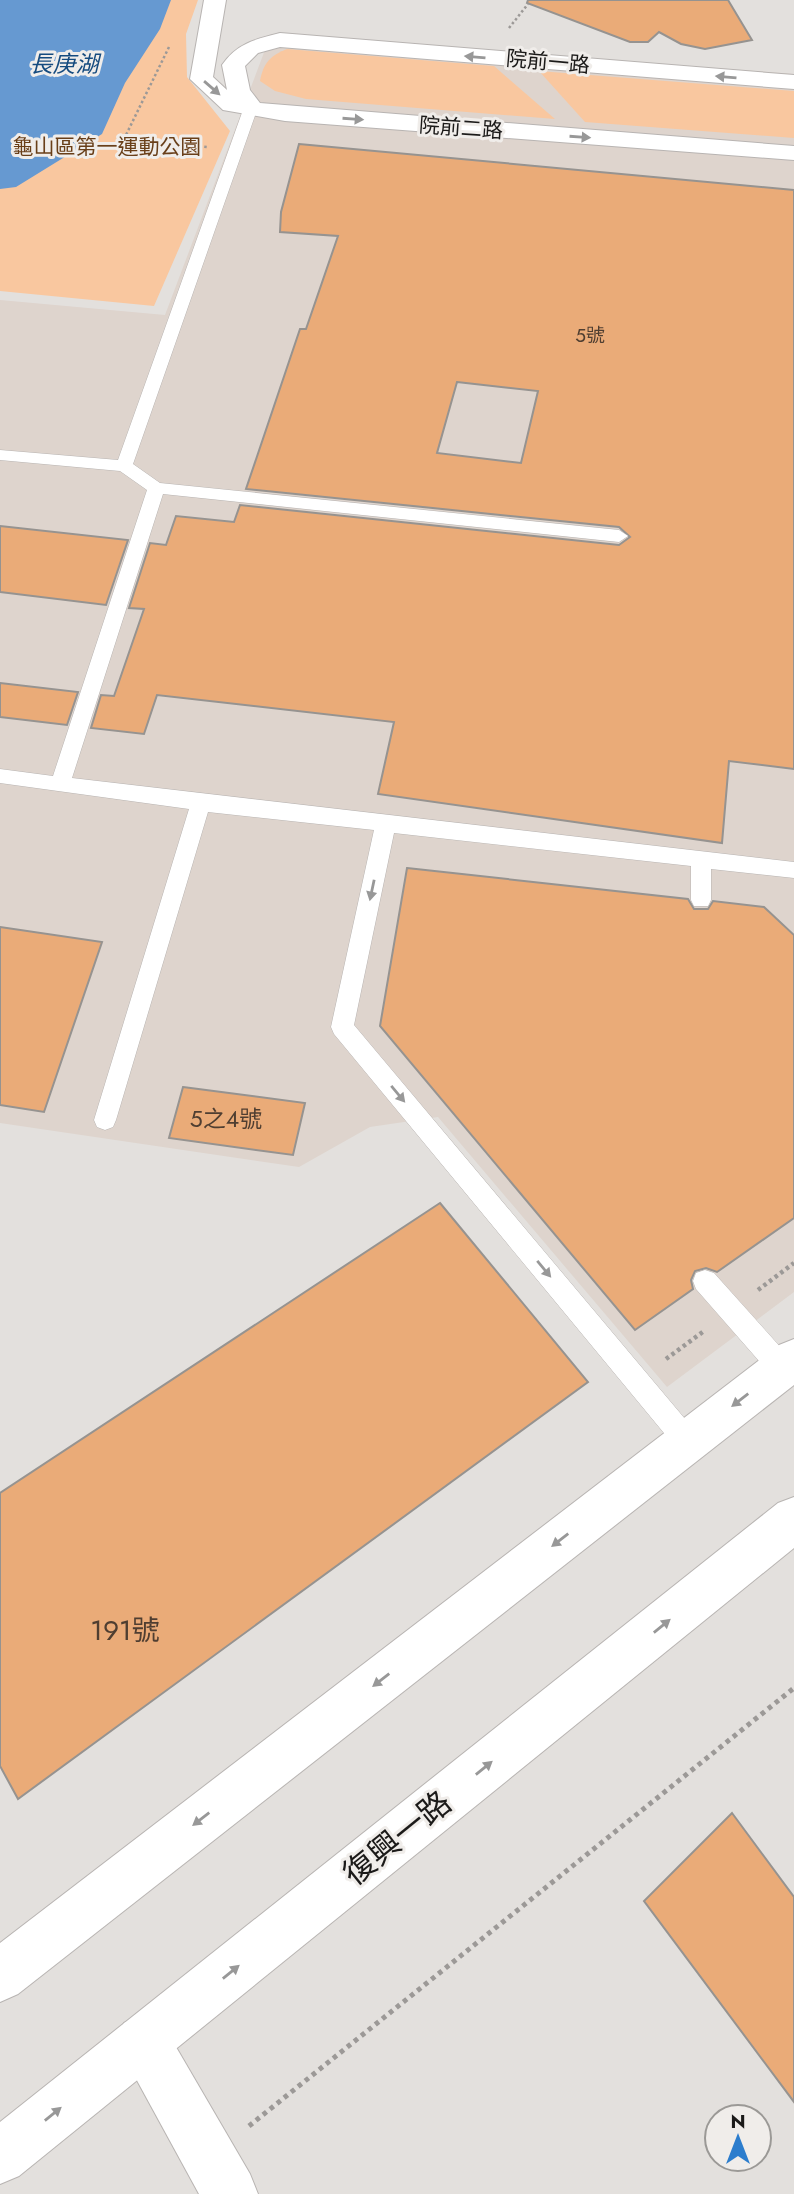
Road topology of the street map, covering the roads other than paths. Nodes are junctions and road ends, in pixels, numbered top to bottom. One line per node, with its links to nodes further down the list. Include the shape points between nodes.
1 (215, 1): 2 (street, 院前一路, via 223,27 252,38); 4 (street, 院前二路, one-way to 4, via 201,79 231,105)
2 (291, 41): 3 (street, 院前一路, one-way to 2); 4 (street, via 250,48 233,65 239,91)
3 (794, 82)
4 (251, 107): 5 (street, 院前二路, one-way to 5, via 285,114); 7 (lane)
5 (794, 153)
6 (0, 455): 7 (lane)
7 (124, 466): 8 (lane)
8 (156, 488): 9 (lane); 11 (lane)
9 (619, 536)
10 (0, 776): 11 (lane)
11 (60, 783): 12 (lane)
12 (201, 803): 13 (lane); 17 (lane)
13 (386, 823): 14 (lane); 20 (lane, one-way to 20, via 342,1027)
14 (701, 859): 15 (lane); 16 (lane)
15 (794, 870)
16 (701, 900)
17 (105, 1120)
18 (705, 1281): 19 (lane)
19 (788, 1364): 20 (street, one-way to 20)
20 (687, 1441): 22 (street, one-way to 22)
21 (794, 1519): 23 (street, 復興一路, one-way to 21)
22 (0, 1976)
23 (143, 2042): 24 (street, 復興一路, one-way to 23); 25 (street)
24 (0, 2157)
25 (219, 2176)

